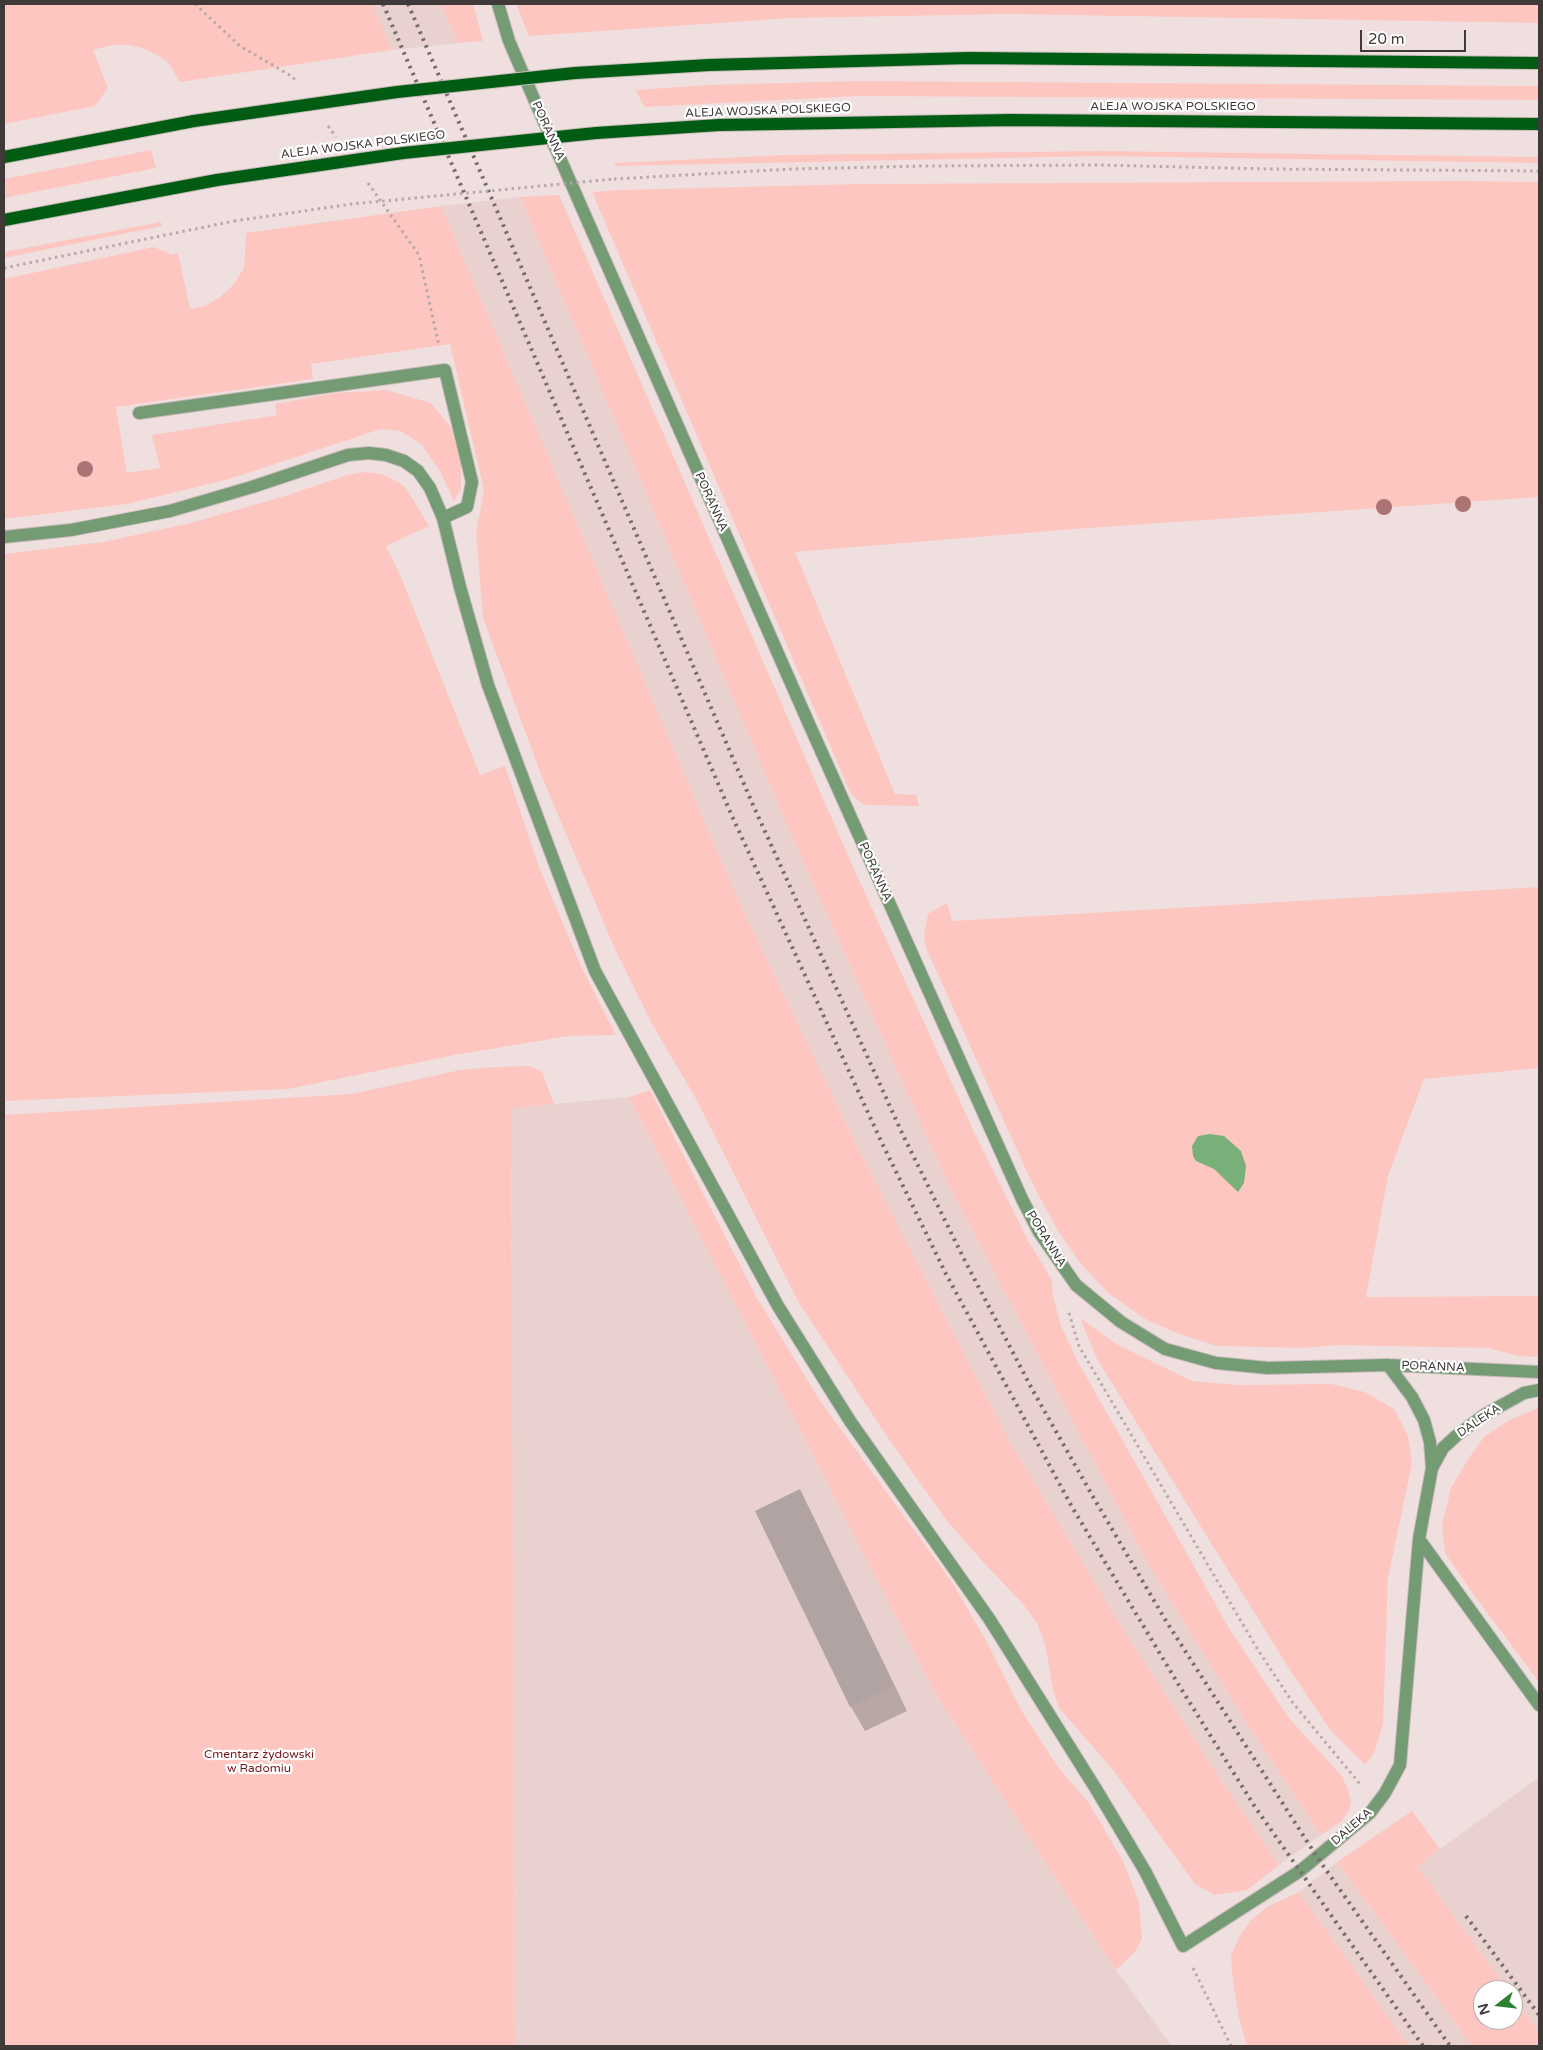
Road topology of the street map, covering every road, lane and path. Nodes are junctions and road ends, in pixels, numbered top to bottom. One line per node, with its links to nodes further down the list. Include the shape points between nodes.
1 (498, 4): 11 (street, PORANNA, via 509,41 537,106 825,760 1022,1199 1039,1232)
2 (1539, 63): 4 (main road, bridge, via 969,58 710,65 575,73 397,92 194,121)
3 (1539, 124): 6 (main road, ALEJA WOJSKA POLSKIEGO, bridge, via 1010,120 719,125 596,133 403,153 217,180)
4 (4, 157)
5 (1539, 171): 7 (path, bridge, via 924,166 792,169 614,179 371,202 234,221)
6 (4, 220)
7 (4, 268)
8 (139, 413): 9 (street, via 445,370 472,482 466,507)
9 (443, 518): 10 (street, via 430,488 418,471 386,454 368,453 348,455 170,511 71,530); 19 (street, via 488,685 595,971 778,1306 850,1421 990,1620 1096,1788 1145,1871)
10 (4, 537)
11 (1064, 1268): 12 (street, PORANNA, via 1076,1285 1121,1322 1165,1349 1216,1363 1268,1368); 18 (path, via 1070,1316 1079,1346 1258,1650 1293,1703)
12 (1388, 1365): 13 (street, PORANNA); 15 (street, DALEKA, via 1412,1397 1424,1420)
13 (1539, 1372)
14 (1539, 1390): 15 (street, DALEKA, via 1524,1393 1484,1415 1443,1448)
15 (1432, 1468): 16 (street, DALEKA)
16 (1419, 1539): 17 (street); 18 (street, DALEKA, via 1400,1765)
17 (1539, 1705)
18 (1377, 1804): 19 (street, DALEKA, via 1300,1871)
19 (1183, 1946): 20 (path)
20 (1231, 2046)

